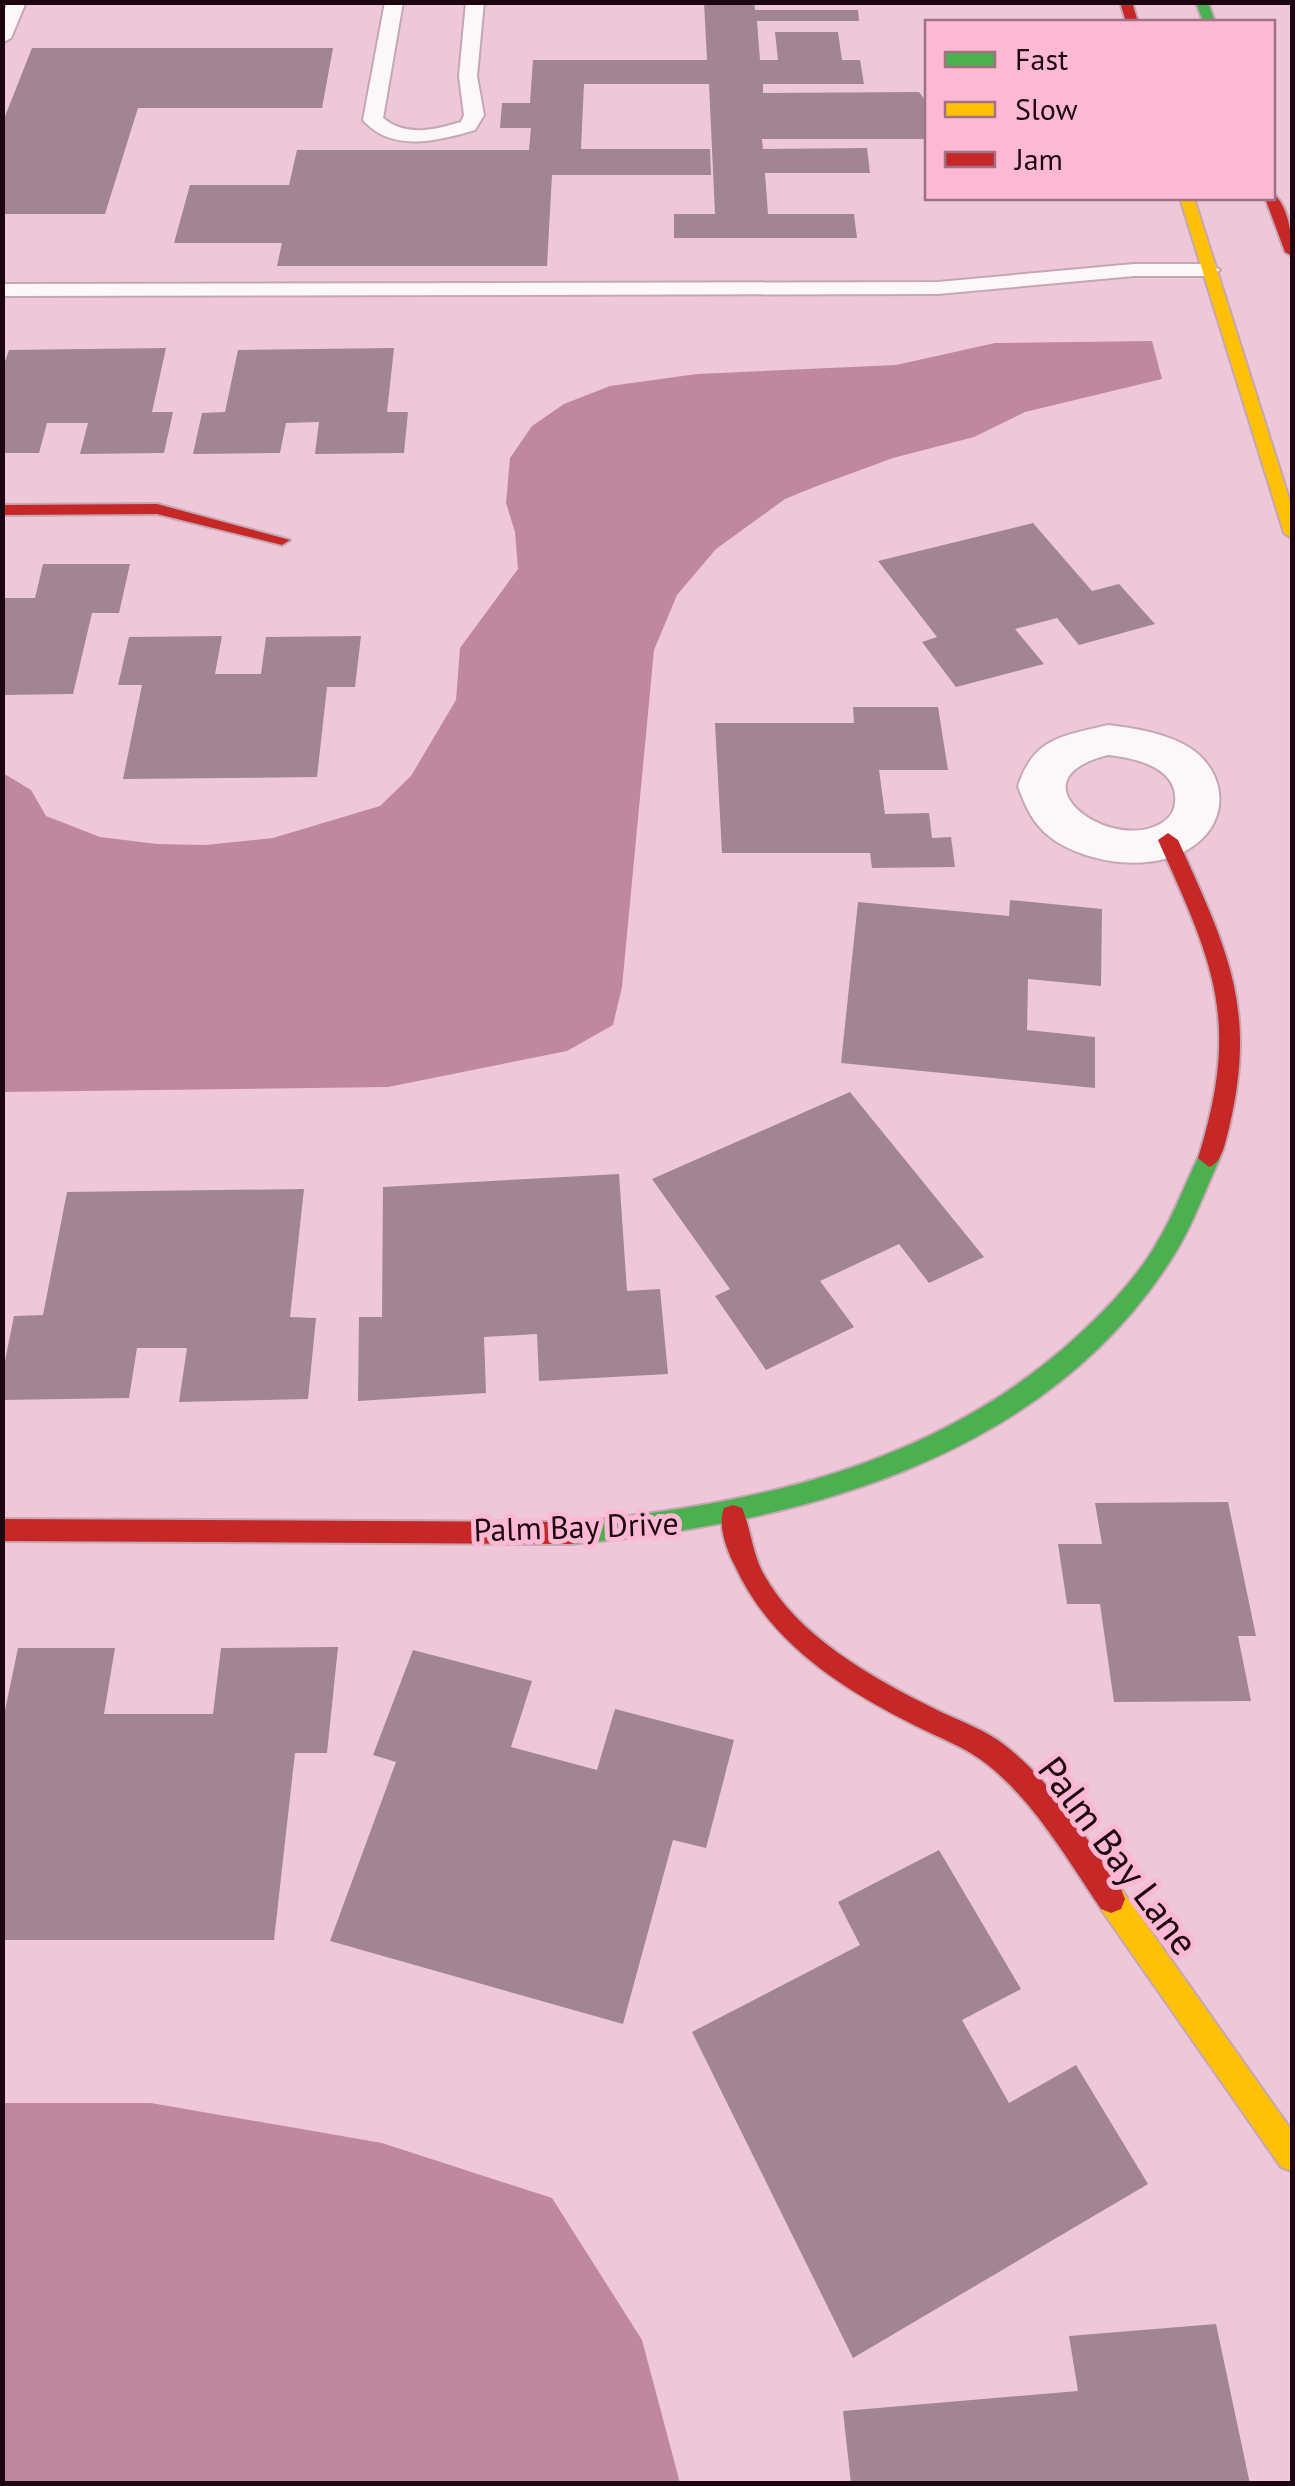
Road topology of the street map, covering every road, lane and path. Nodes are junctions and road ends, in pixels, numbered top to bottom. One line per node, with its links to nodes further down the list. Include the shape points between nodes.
1 (17, 2): 4 (lane)
2 (394, 2): 3 (lane, via 372,120 409,136 456,130 474,115 468,76)
3 (476, 2)
4 (2, 38)
5 (1188, 200): 8 (street)
6 (1273, 200): 7 (street)
7 (1292, 252)
8 (1210, 270): 9 (lane, via 1134,270 938,288); 11 (street)
9 (2, 290)
10 (2, 510): 12 (street, via 157,509)
11 (1292, 534)
12 (282, 540)
13 (1168, 840): 14 (street, Palm Bay Drive, via 1225,978 1230,1044 1224,1113 1203,1182 1168,1250 1118,1316 975,1428 885,1472)
14 (733, 1516): 15 (street, Palm Bay Drive, via 626,1530); 16 (street, Palm Bay Lane, via 735,1538 766,1599 816,1653 858,1683 994,1754 1034,1789)
15 (2, 1530)
16 (1292, 2156)

